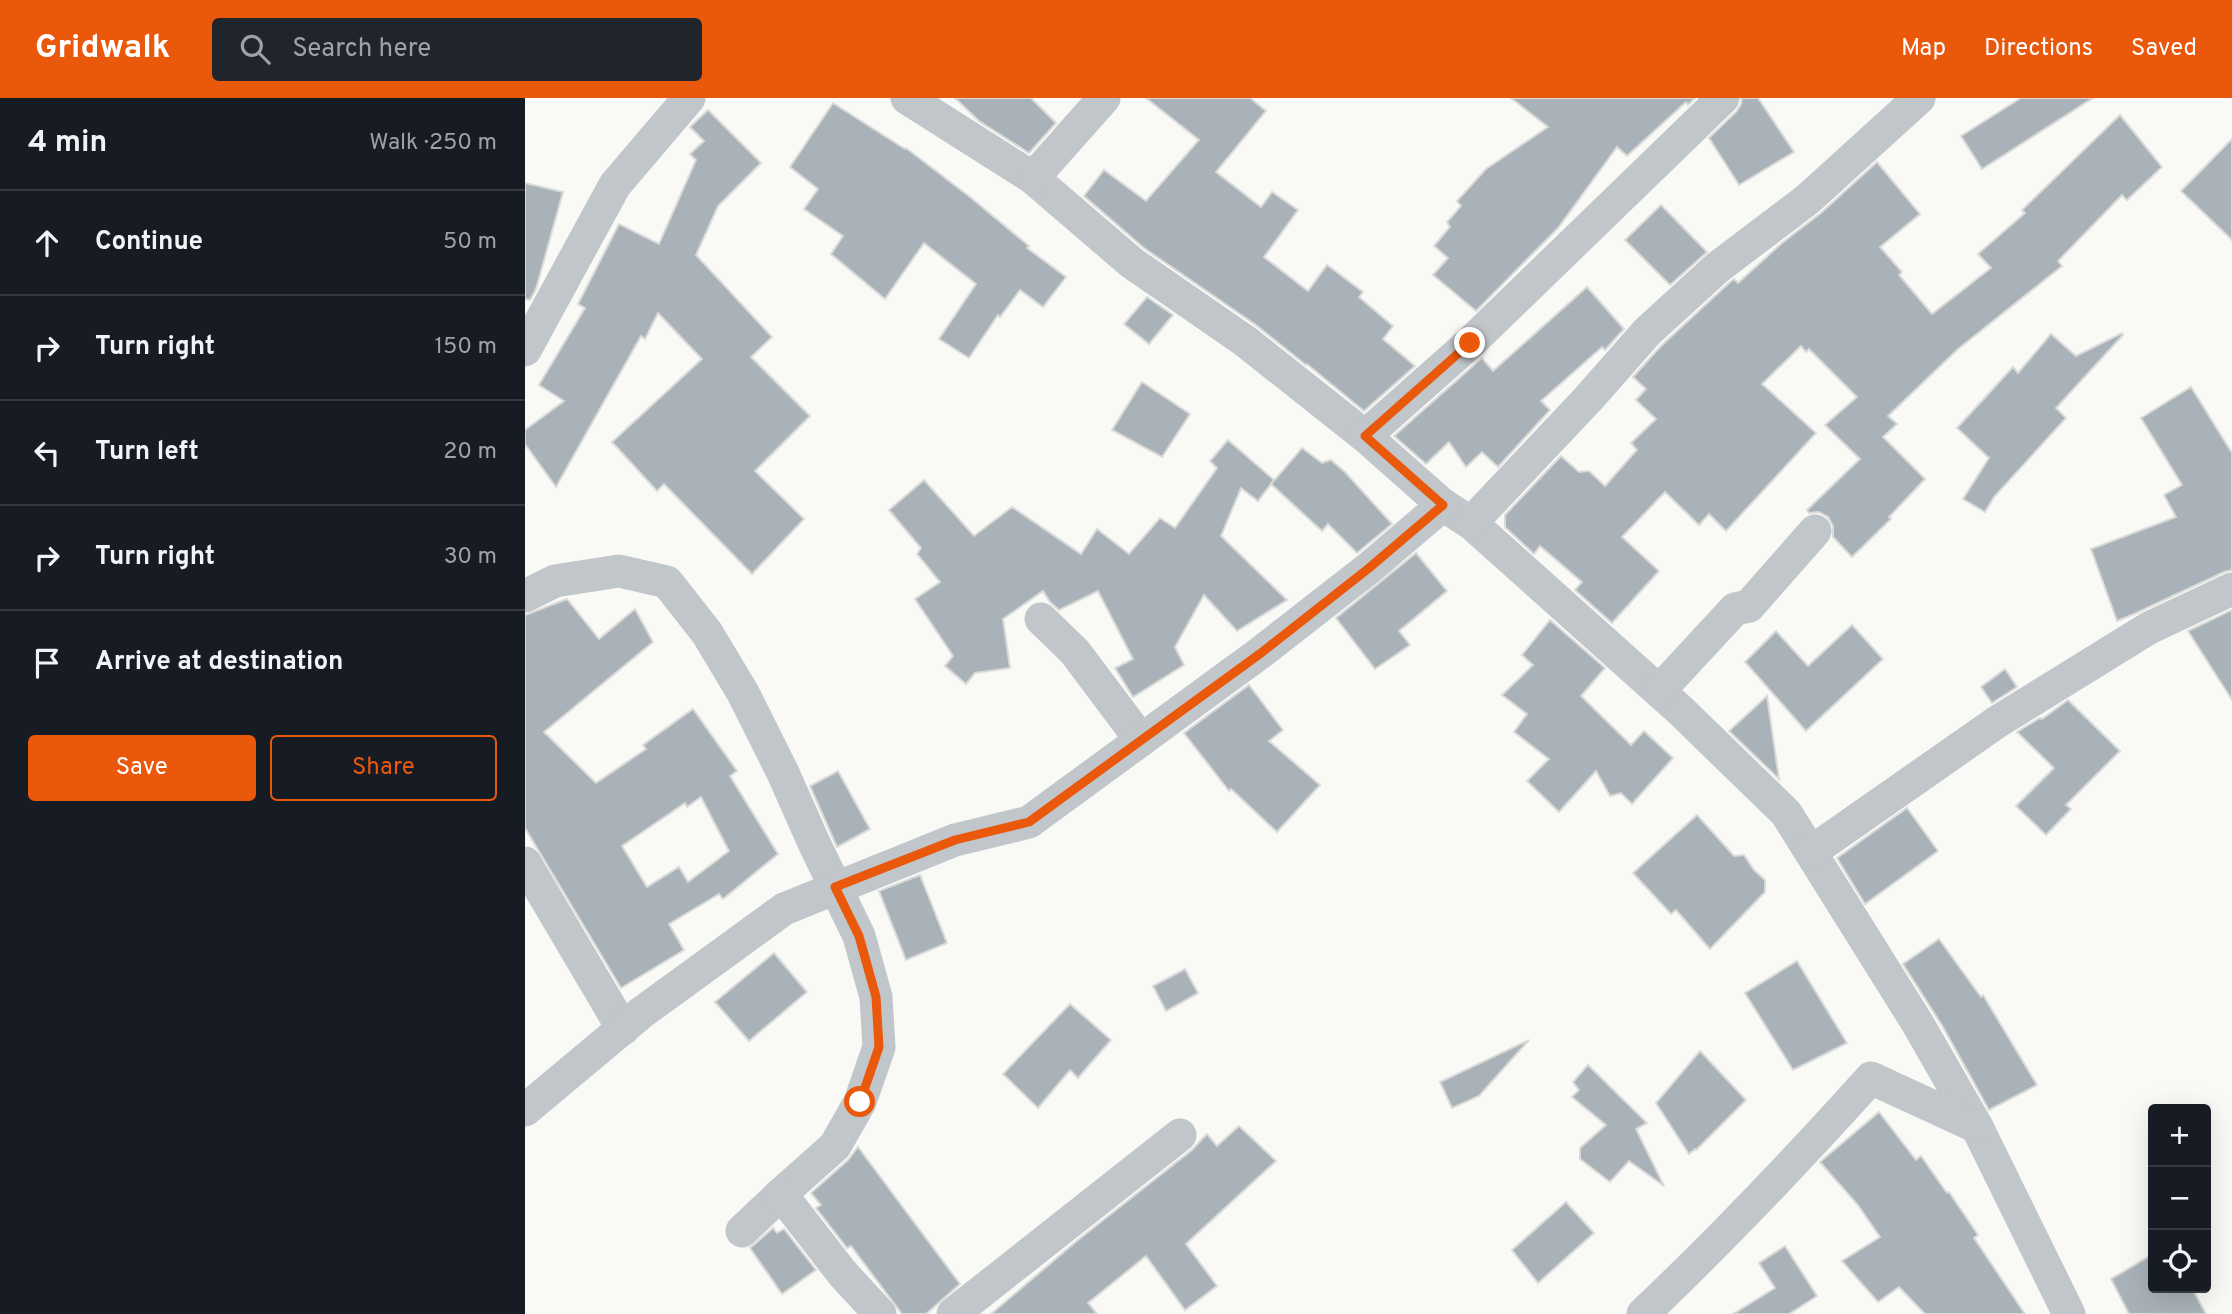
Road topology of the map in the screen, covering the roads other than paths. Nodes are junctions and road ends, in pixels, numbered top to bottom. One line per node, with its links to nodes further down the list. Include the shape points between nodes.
1 (689, 98): 7 (street, via 615,185)
2 (907, 98): 6 (street)
3 (1104, 98): 6 (street)
4 (1723, 98): 8 (street, via 1470,343)
5 (1919, 98): 10 (street, via 1808,199 1717,268 1647,332)
6 (1033, 178): 8 (street, via 1132,263 1245,341)
7 (525, 350)
8 (1365, 436): 9 (street)
9 (1443, 505): 10 (street); 16 (street, via 1261,653)
10 (1471, 523): 15 (street)
11 (1815, 531): 15 (street, via 1749,606 1735,608)
12 (2232, 589): 17 (street, via 2149,628 2009,715)
13 (525, 596): 19 (street, via 555,581 619,571 667,582 707,633 743,693)
14 (1041, 619): 16 (street, via 1075,652)
15 (1659, 691): 17 (street, via 1786,813)
16 (1141, 740): 19 (street, via 1029,822 955,840)
17 (1811, 852): 22 (street)
18 (525, 863): 20 (street)
19 (835, 887): 20 (street, via 784,909); 24 (street, via 859,936 873,985 879,1047 860,1102 835,1146)
20 (623, 1029): 21 (street)
21 (525, 1110)
22 (1977, 1127): 28 (street, via 1871,1078 1783,1175); 29 (street)
23 (1180, 1135): 27 (street)
24 (781, 1194): 25 (street); 26 (street)
25 (742, 1231)
26 (880, 1314)
27 (953, 1314)
28 (1643, 1314)
29 (2070, 1314)

